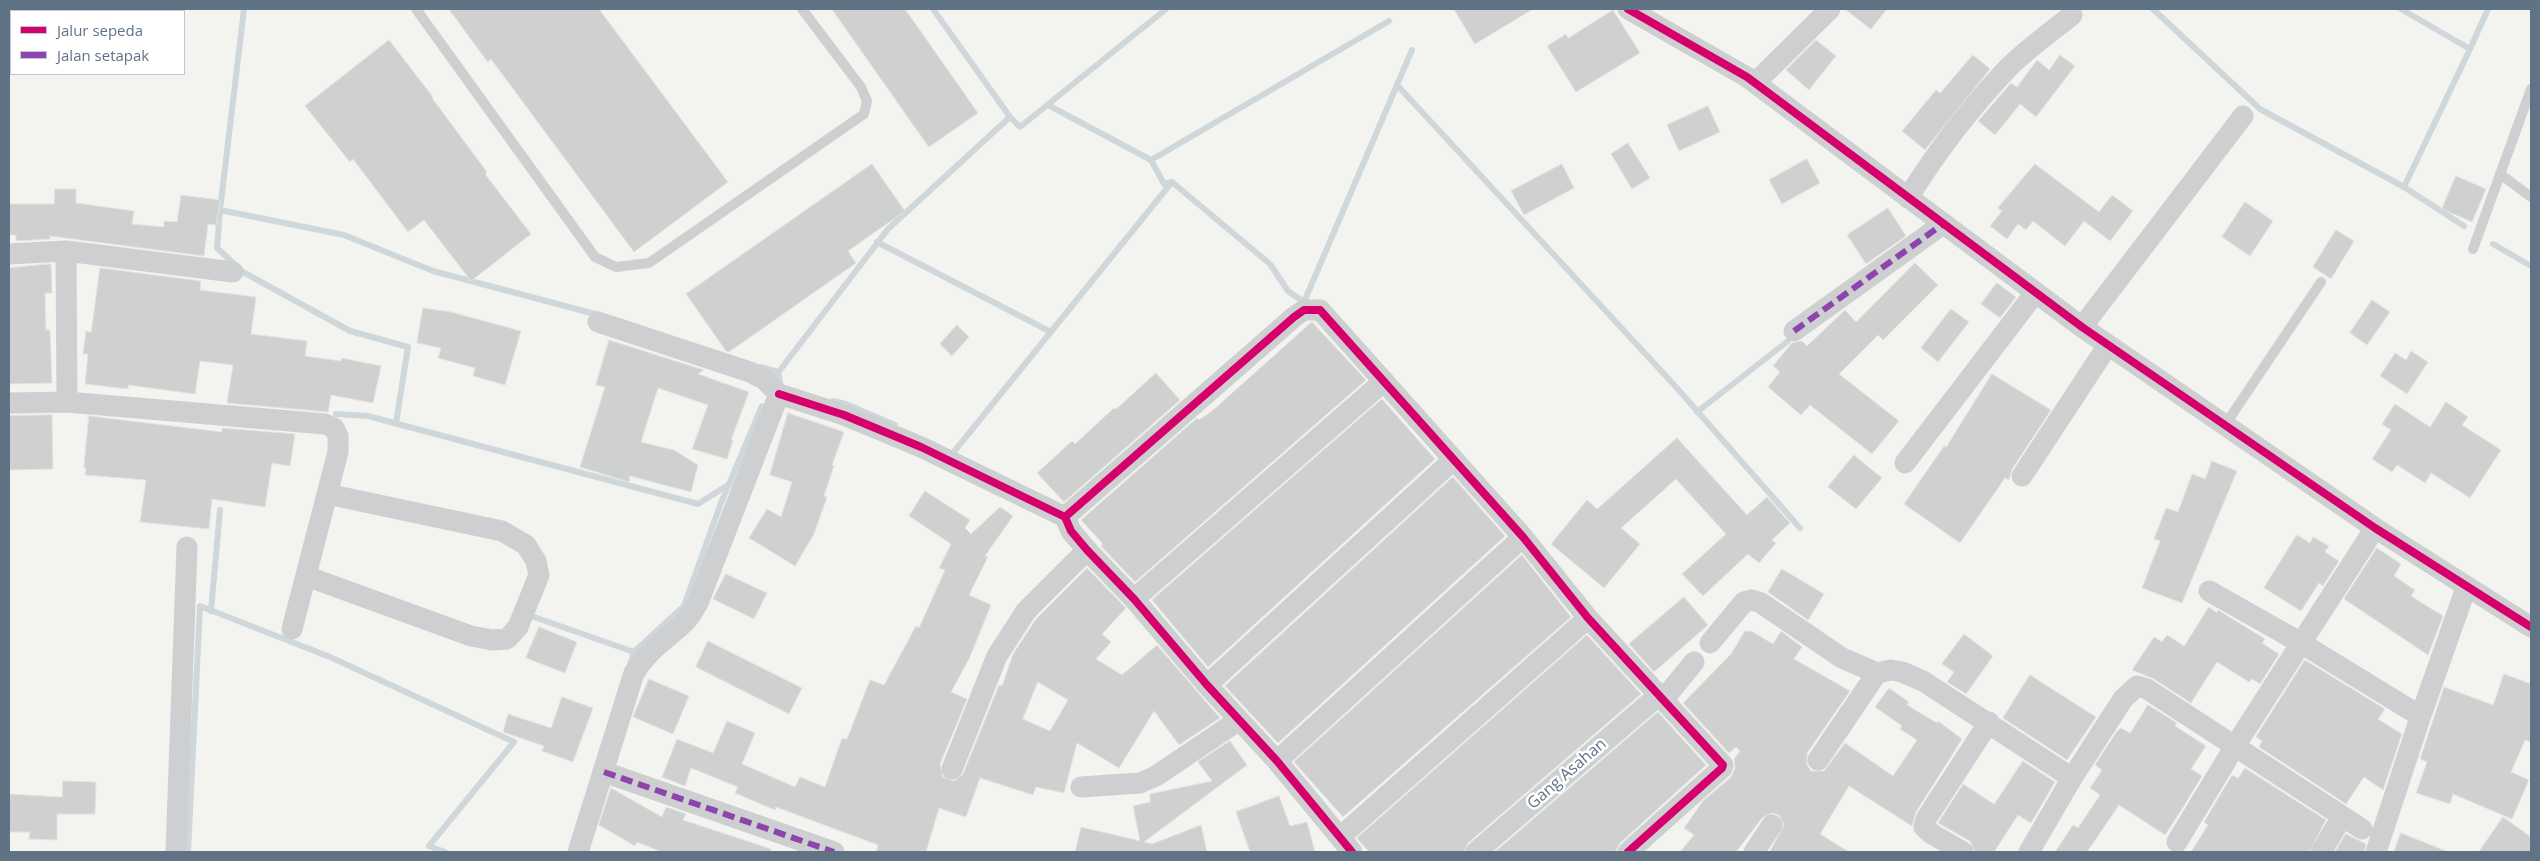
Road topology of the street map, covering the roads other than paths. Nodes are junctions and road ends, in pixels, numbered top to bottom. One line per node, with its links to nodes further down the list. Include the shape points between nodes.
1 (416, 9): 2 (lane, via 595,257 616,267 649,263 864,114 867,101 861,87)
2 (802, 9)
3 (1628, 9): 6 (street)
4 (1830, 9): 6 (street)
5 (2072, 15): 11 (street, via 2009,67 1940,148)
6 (1755, 83): 11 (street)
7 (2531, 89): 9 (lane)
8 (2243, 116): 20 (street)
9 (2500, 174): 10 (lane); 13 (lane)
10 (2531, 197)
11 (1908, 198): 12 (street)
12 (1943, 224): 18 (street); 21 (street)
13 (2474, 249)
14 (66, 251): 15 (street); 16 (street); 25 (street)
15 (9, 254)
16 (233, 272)
17 (2321, 282): 27 (lane)
18 (2035, 293): 20 (street); 29 (street)
19 (598, 322): 24 (street, via 750,372 764,379)
20 (2082, 327): 22 (street)
21 (1794, 332)
22 (2108, 345): 27 (street); 30 (street)
23 (1384, 381): 28 (street); 32 (street, via 1320,310 1304,310); 40 (street)
24 (779, 394): 32 (street, via 844,415 912,444); 57 (street, via 698,603 685,622 642,660 634,673)
25 (66, 402): 26 (street); 31 (street, via 325,424 334,428 338,436 338,452)
26 (9, 404)
27 (2225, 425): 33 (street)
28 (1452, 461): 34 (street); 48 (street)
29 (1905, 463)
30 (2022, 476)
31 (327, 494): 37 (street); 37 (street, via 502,531 526,545 536,561 539,574 518,627 507,639 492,640 472,636)
32 (1065, 517): 36 (street, via 1071,531)
33 (2375, 528): 38 (street); 45 (street)
34 (1523, 538): 41 (street); 55 (street)
35 (187, 546): 65 (street)
36 (1087, 550): 40 (street); 56 (street, via 1026,611 997,656)
37 (306, 576): 43 (street)
38 (2466, 588): 42 (street); 74 (street)
39 (2209, 591): 45 (street)
40 (1134, 599): 48 (street)
41 (1588, 618): 49 (street); 64 (street)
42 (2531, 627)
43 (292, 629)
44 (1710, 643): 47 (street, via 1741,605 1752,600 1842,658)
45 (2301, 643): 50 (street); 53 (street)
46 (1694, 662): 49 (street, Gang Asahan)
47 (1878, 673): 52 (street, via 1902,672 1924,681); 54 (street)
48 (1207, 685): 51 (street)
49 (1661, 698): 68 (street, Gang Asahan); 69 (street, via 1720,760 1722,768)
50 (2412, 711)
51 (1239, 720): 55 (street); 59 (street, via 1156,776 1140,783)
52 (1989, 722): 58 (street); 71 (street, via 1926,819 1924,827)
53 (2235, 746): 58 (street, via 2148,689 2137,686 2123,699); 60 (street); 63 (street)
54 (1818, 760)
55 (1276, 761): 64 (street)
56 (952, 769)
57 (604, 772): 66 (street); 67 (street)
58 (2072, 778): 72 (street)
59 (1080, 787)
60 (2342, 817): 62 (street); 73 (street)
61 (1772, 824): 70 (street)
62 (2362, 829)
63 (2177, 842)
64 (1346, 845)
65 (176, 852)
66 (578, 852)
67 (834, 852)
68 (1476, 852)
69 (1628, 852)
70 (1754, 852)
71 (1962, 852)
72 (2029, 852)
73 (2321, 852)
74 (2376, 852)

